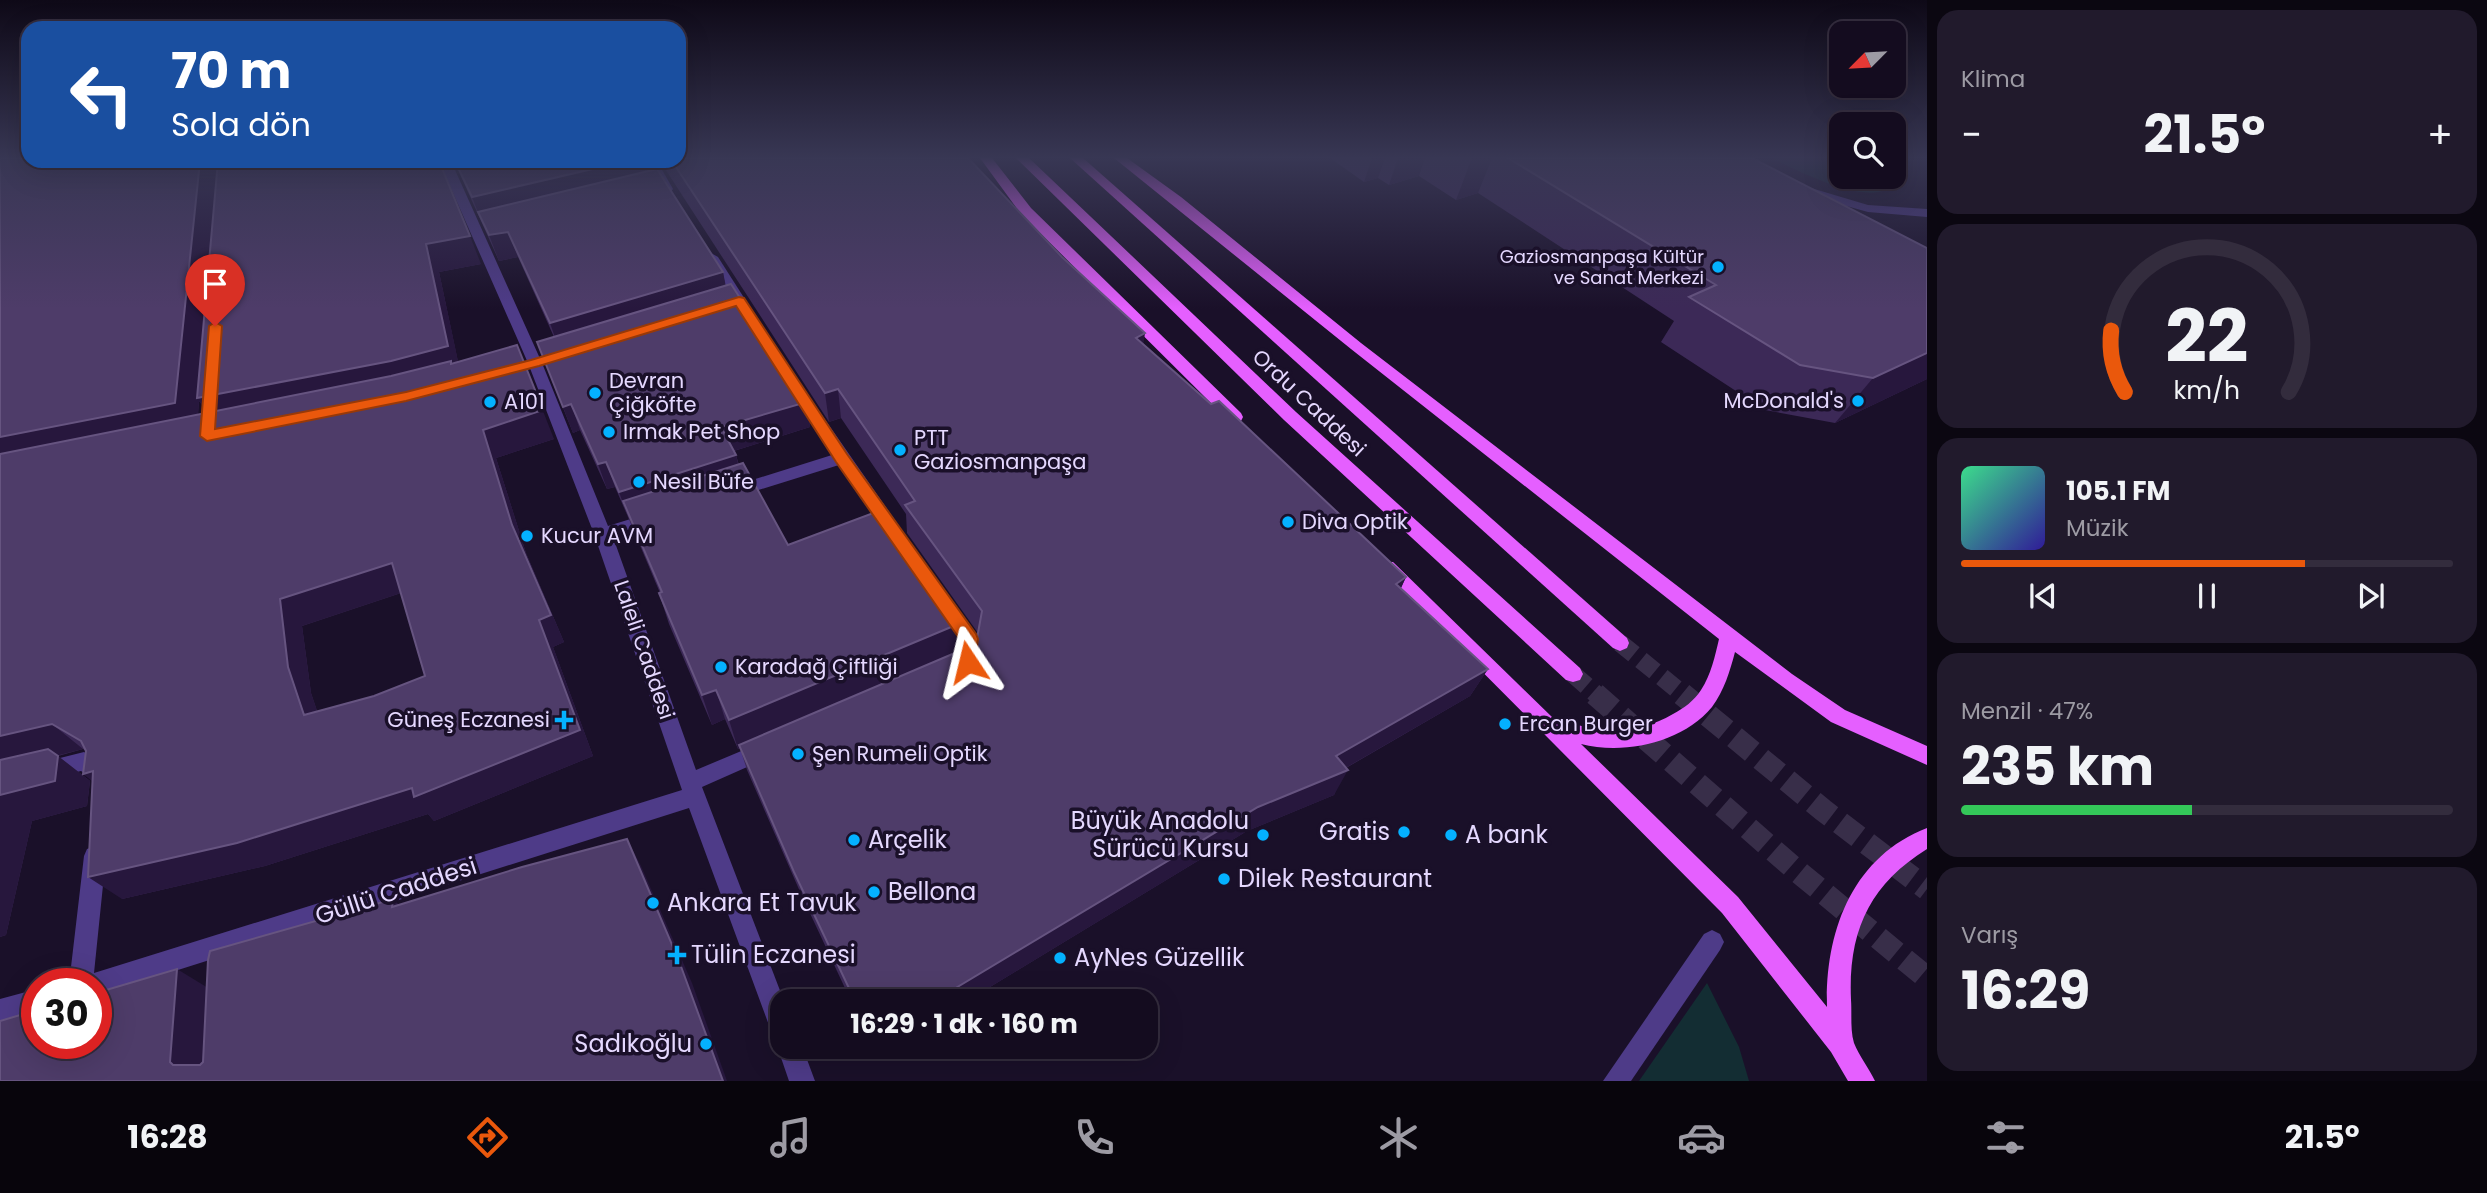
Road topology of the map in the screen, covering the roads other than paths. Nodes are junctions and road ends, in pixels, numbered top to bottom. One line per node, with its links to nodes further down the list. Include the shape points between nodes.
1 (470, 208): 15 (street, Laleli Caddesi)
2 (1024, 208): 11 (main road)
3 (1075, 208): 22 (main road, Ordu Caddesi, via 1290,415)
4 (1133, 208): 20 (main road, Ordu Caddesi)
5 (1187, 208): 19 (main road)
6 (1869, 208): 7 (street)
7 (1927, 213)
8 (703, 244): 9 (street, via 733,303)
9 (754, 324)
10 (783, 368): 12 (street)
11 (1251, 433)
12 (841, 458): 13 (street); 16 (street)
13 (722, 496)
14 (669, 513): 15 (street)
15 (603, 534): 28 (street, Laleli Caddesi)
16 (905, 549)
17 (1379, 559): 23 (main road)
18 (930, 583): 21 (street, via 970,639 968,662)
19 (1729, 638): 23 (main road, via 1704,703 1658,734 1631,741 1602,740); 25 (main road, via 1838,716)
20 (1620, 643)
21 (944, 673)
22 (1573, 674)
23 (1546, 723): 39 (main road, via 1730,905)
24 (777, 745): 28 (street, Güllü Caddesi)
25 (1927, 756)
26 (0, 782): 27 (street, via 84,761 104,776)
27 (102, 789)
28 (693, 789): 32 (street, Güllü Caddesi); 36 (street, Laleli Caddesi)
29 (97, 831): 33 (street)
30 (1927, 838): 39 (main road, via 1880,870 1851,912 1838,979)
31 (1712, 942): 42 (street)
32 (229, 944): 34 (street); 35 (street, Güllü Caddesi)
33 (82, 968)
34 (228, 971)
35 (112, 979)
36 (770, 996)
37 (21, 1005): 38 (street)
38 (0, 1011)
39 (1842, 1045): 43 (main road); 44 (main road)
40 (794, 1059): 41 (street)
41 (802, 1081)
42 (1616, 1081)
43 (1849, 1081)
44 (1862, 1081)

